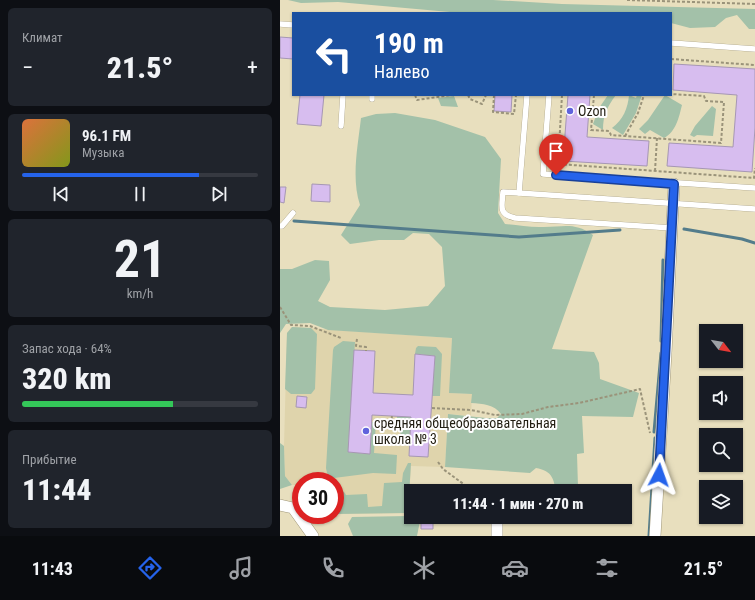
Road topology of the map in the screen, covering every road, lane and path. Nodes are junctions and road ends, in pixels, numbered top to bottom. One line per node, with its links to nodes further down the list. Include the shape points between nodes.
1 (627, 0): 2 (path)
2 (755, 4)
3 (280, 24): 4 (lane)
4 (292, 25)
5 (672, 43): 6 (lane)
6 (755, 49)
7 (672, 59): 8 (path)
8 (755, 65)
9 (672, 94): 24 (path, via 704,96 706,101 724,102 720,143)
10 (343, 96): 22 (lane)
11 (415, 96): 12 (path, via 417,100)
12 (445, 96)
13 (468, 96): 14 (path, via 482,104)
14 (486, 96)
15 (494, 96): 16 (path, via 493,112 514,114)
16 (516, 96)
17 (526, 96): 30 (lane)
18 (549, 96): 27 (lane, via 543,174)
19 (562, 96): 26 (path, via 558,164)
20 (594, 96): 23 (path, via 591,130 609,131 611,135)
21 (644, 96): 23 (path, via 638,114)
22 (340, 126)
23 (625, 136): 24 (path)
24 (657, 138): 26 (path)
25 (755, 168): 26 (path, via 754,178)
26 (655, 171): 27 (path)
27 (654, 182): 28 (lane)
28 (674, 184): 29 (lane); 31 (street)
29 (755, 188)
30 (519, 193): 31 (lane); 35 (lane, via 503,192 504,214 515,218)
31 (673, 203): 32 (lane); 35 (street)
32 (755, 209)
33 (293, 213): 34 (lane)
34 (280, 226)
35 (672, 228): 52 (street)
36 (280, 307): 37 (path, via 291,325 310,326)
37 (341, 338)
38 (357, 339): 39 (path, via 356,346 366,347)
39 (366, 351)
40 (432, 408): 43 (path, via 471,410 495,415 522,414 548,407 579,404 640,389)
41 (392, 416): 42 (path)
42 (391, 424)
43 (650, 433)
44 (438, 462): 45 (path, via 443,469)
45 (463, 484)
46 (280, 505): 47 (street)
47 (292, 505)
48 (307, 524): 50 (street)
49 (497, 524): 51 (street)
50 (313, 536)
51 (497, 536)
52 (655, 536)

